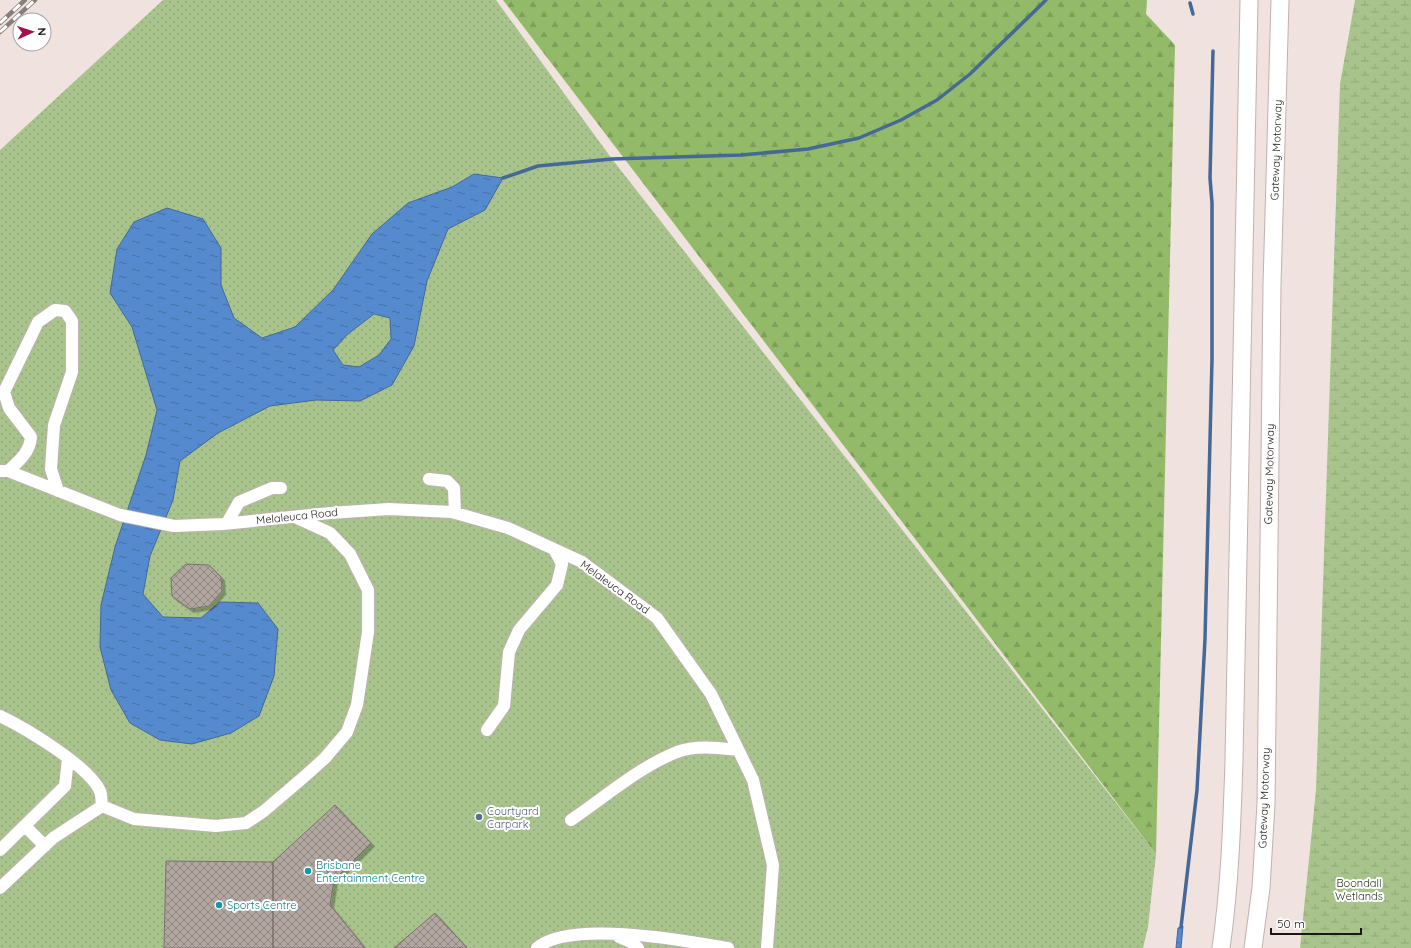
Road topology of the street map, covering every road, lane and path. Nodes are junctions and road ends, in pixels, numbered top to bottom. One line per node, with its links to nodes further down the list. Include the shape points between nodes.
1 (1249, 0): 30 (highway, via 1234,760 1231,844)
2 (1280, 0): 31 (highway, Gateway Motorway, via 1272,285 1266,804 1261,888)
3 (31, 436): 4 (street); 4 (street, via 9,408 4,392 38,322 55,310 66,311 72,321 72,372 54,425); 5 (street, via 30,445 22,459)
4 (53, 438): 8 (street, via 51,469)
5 (4, 471): 8 (street)
6 (429, 479): 9 (street, via 447,481 454,488)
7 (281, 488): 11 (street, via 272,488 239,502)
8 (58, 491): 11 (street, Melaleuca Road, via 120,515 174,526)
9 (455, 513): 10 (street, Melaleuca Road, via 388,509); 12 (street, Melaleuca Road, via 508,528)
10 (294, 516): 11 (street, Melaleuca Road); 17 (street, via 330,532 350,554 368,590 368,632 358,705 347,732 325,758 264,811 246,823 216,826 134,819)
11 (226, 523)
12 (554, 549): 14 (street, via 562,564 557,585 519,630 509,652 504,706); 15 (street, Melaleuca Road, via 582,562 657,618 711,694)
13 (0, 716): 16 (street, via 24,728)
14 (487, 730)
15 (738, 750): 18 (street, via 710,748 679,752 648,767); 29 (street, Melaleuca Road, via 753,780 773,865)
16 (68, 759): 17 (street, via 82,769 100,792); 19 (street, via 64,786)
17 (102, 806): 20 (street)
18 (571, 820)
19 (24, 826): 20 (street); 21 (street)
20 (45, 846): 22 (street)
21 (0, 850)
22 (0, 888)
23 (611, 933): 24 (street); 25 (street, via 562,936); 26 (street)
24 (680, 940): 27 (street); 28 (street)
25 (537, 948)
26 (638, 948)
27 (666, 948)
28 (728, 948)
29 (768, 948)
30 (1221, 948)
31 (1253, 948)

